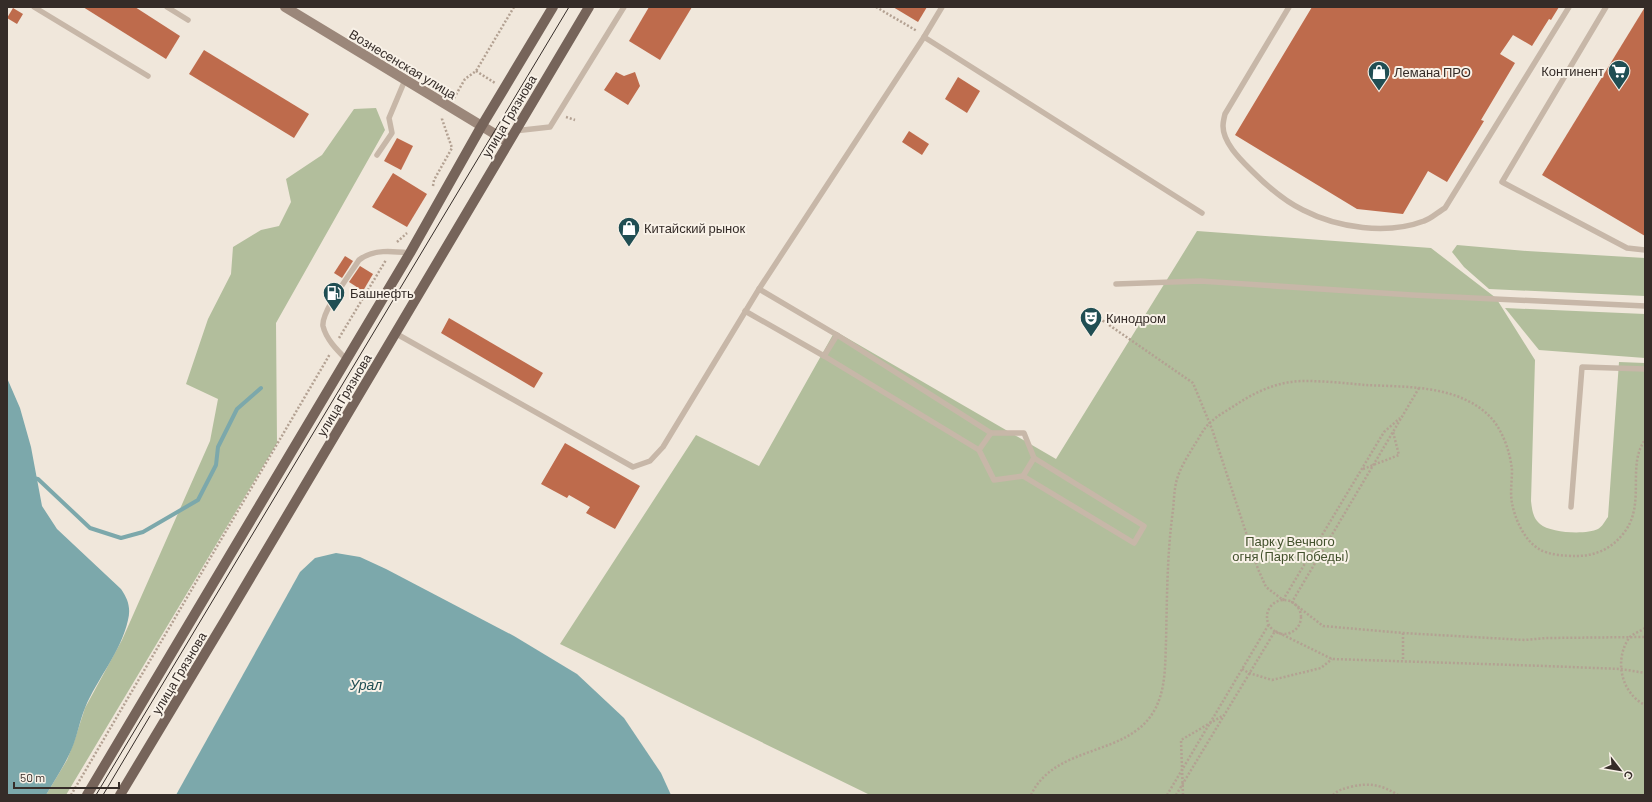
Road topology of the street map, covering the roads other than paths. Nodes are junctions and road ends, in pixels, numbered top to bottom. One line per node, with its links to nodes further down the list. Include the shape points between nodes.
1 (34, 7): 13 (lane)
2 (166, 7): 11 (lane)
3 (285, 7): 14 (street, Вознесенская улица)
4 (553, 7): 15 (main road, улица Грязнова)
5 (589, 7): 16 (main road, улица Грязнова)
6 (624, 7): 16 (lane, via 550,127)
7 (942, 7): 12 (lane)
8 (1289, 7): 9 (lane, via 1225,114 1223,127 1226,138 1238,157 1259,178 1302,210 1330,221 1361,227 1396,228 1425,221 1445,208)
9 (1569, 7)
10 (1606, 7): 20 (lane, via 1502,182 1626,248)
11 (188, 20)
12 (924, 37): 19 (lane); 23 (lane)
13 (148, 76)
14 (405, 80): 15 (street, Вознесенская улица); 18 (lane, via 389,118 392,133)
15 (481, 127): 17 (street, Вознесенская улица); 21 (main road, улица Грязнова)
16 (514, 132): 17 (main road, улица Грязнова)
17 (508, 142): 26 (main road, улица Грязнова)
18 (377, 155)
19 (1202, 213)
20 (1645, 250)
21 (410, 253): 29 (main road, улица Грязнова); 29 (lane, via 391,251 363,257 339,290 330,305 323,326 334,347)
22 (1116, 284): 24 (lane, via 1200,281 1412,295)
23 (759, 289): 25 (lane); 27 (lane)
24 (1645, 306)
25 (745, 311): 26 (lane, via 663,447 650,461 633,467); 28 (lane)
26 (395, 333): 37 (main road, улица Грязнова)
27 (837, 335): 28 (lane); 31 (lane)
28 (824, 356): 32 (lane)
29 (346, 359): 36 (main road, улица Грязнова)
30 (1645, 369): 35 (lane, via 1582,367)
31 (991, 433): 32 (lane); 33 (lane, via 1024,433)
32 (979, 450): 34 (lane, via 994,480)
33 (1034, 458): 34 (lane); 34 (lane, via 1144,526 1134,543)
34 (1023, 476)
35 (1572, 507)
36 (87, 795)
37 (120, 795)

